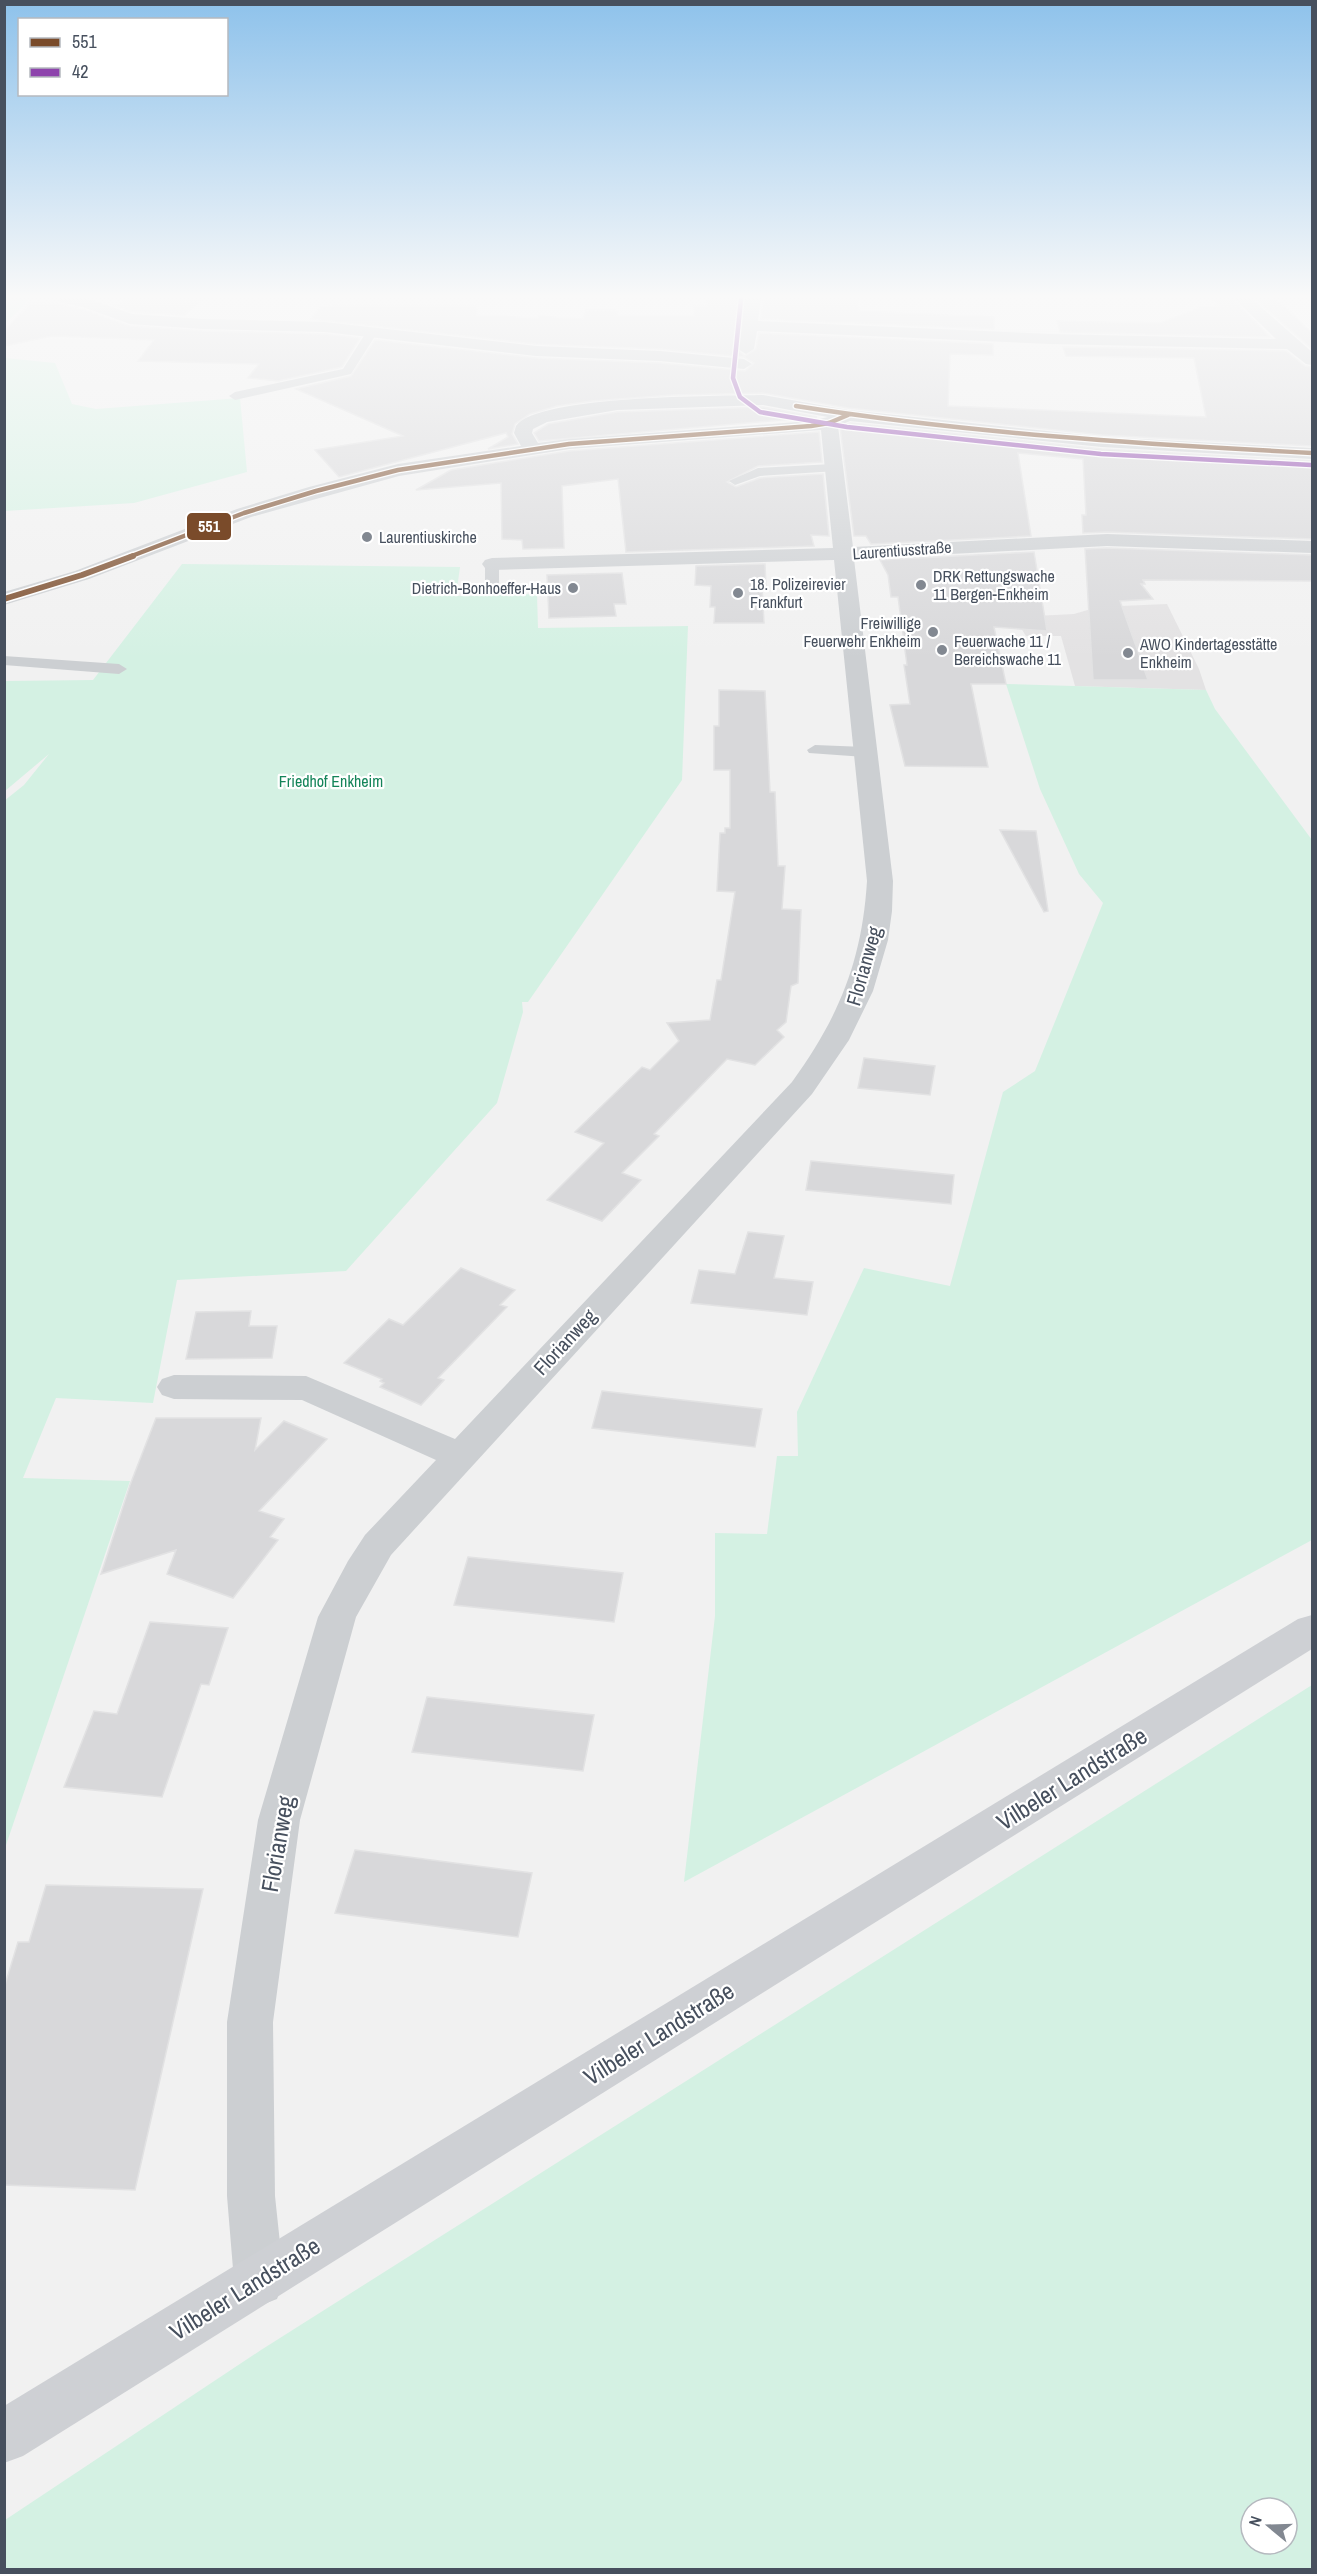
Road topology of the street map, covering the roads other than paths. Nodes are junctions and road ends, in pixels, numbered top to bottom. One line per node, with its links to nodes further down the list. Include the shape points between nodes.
1 (536, 419): 5 (street, via 525,426 523,433)
2 (837, 419): 5 (street)
3 (838, 419): 7 (street, Florianweg)
4 (839, 419): 6 (street, via 1133,445)
5 (532, 449): 13 (street, via 398,470 316,490 203,527 82,575)
6 (1312, 453)
7 (833, 468): 8 (lane, via 758,472); 10 (street, Florianweg)
8 (735, 481)
9 (1312, 547): 10 (street, Laurentiusstraße, via 1107,540)
10 (842, 554): 11 (street, Laurentiusstraße); 17 (street, Florianweg)
11 (492, 564): 12 (lane)
12 (492, 590)
13 (4, 598)
14 (4, 660): 15 (lane)
15 (119, 669)
16 (815, 750): 17 (lane)
17 (866, 752): 19 (street, Florianweg, via 880,905 876,937 849,1017 802,1088)
18 (174, 1387): 19 (street, via 306,1388)
19 (459, 1456): 21 (street, Florianweg, via 378,1545 337,1617 279,1820 250,2022 251,2196)
20 (1312, 1630): 21 (main road, Vilbeler Landstraße)
21 (259, 2281): 22 (main road, Vilbeler Landstraße)
22 (4, 2437)

